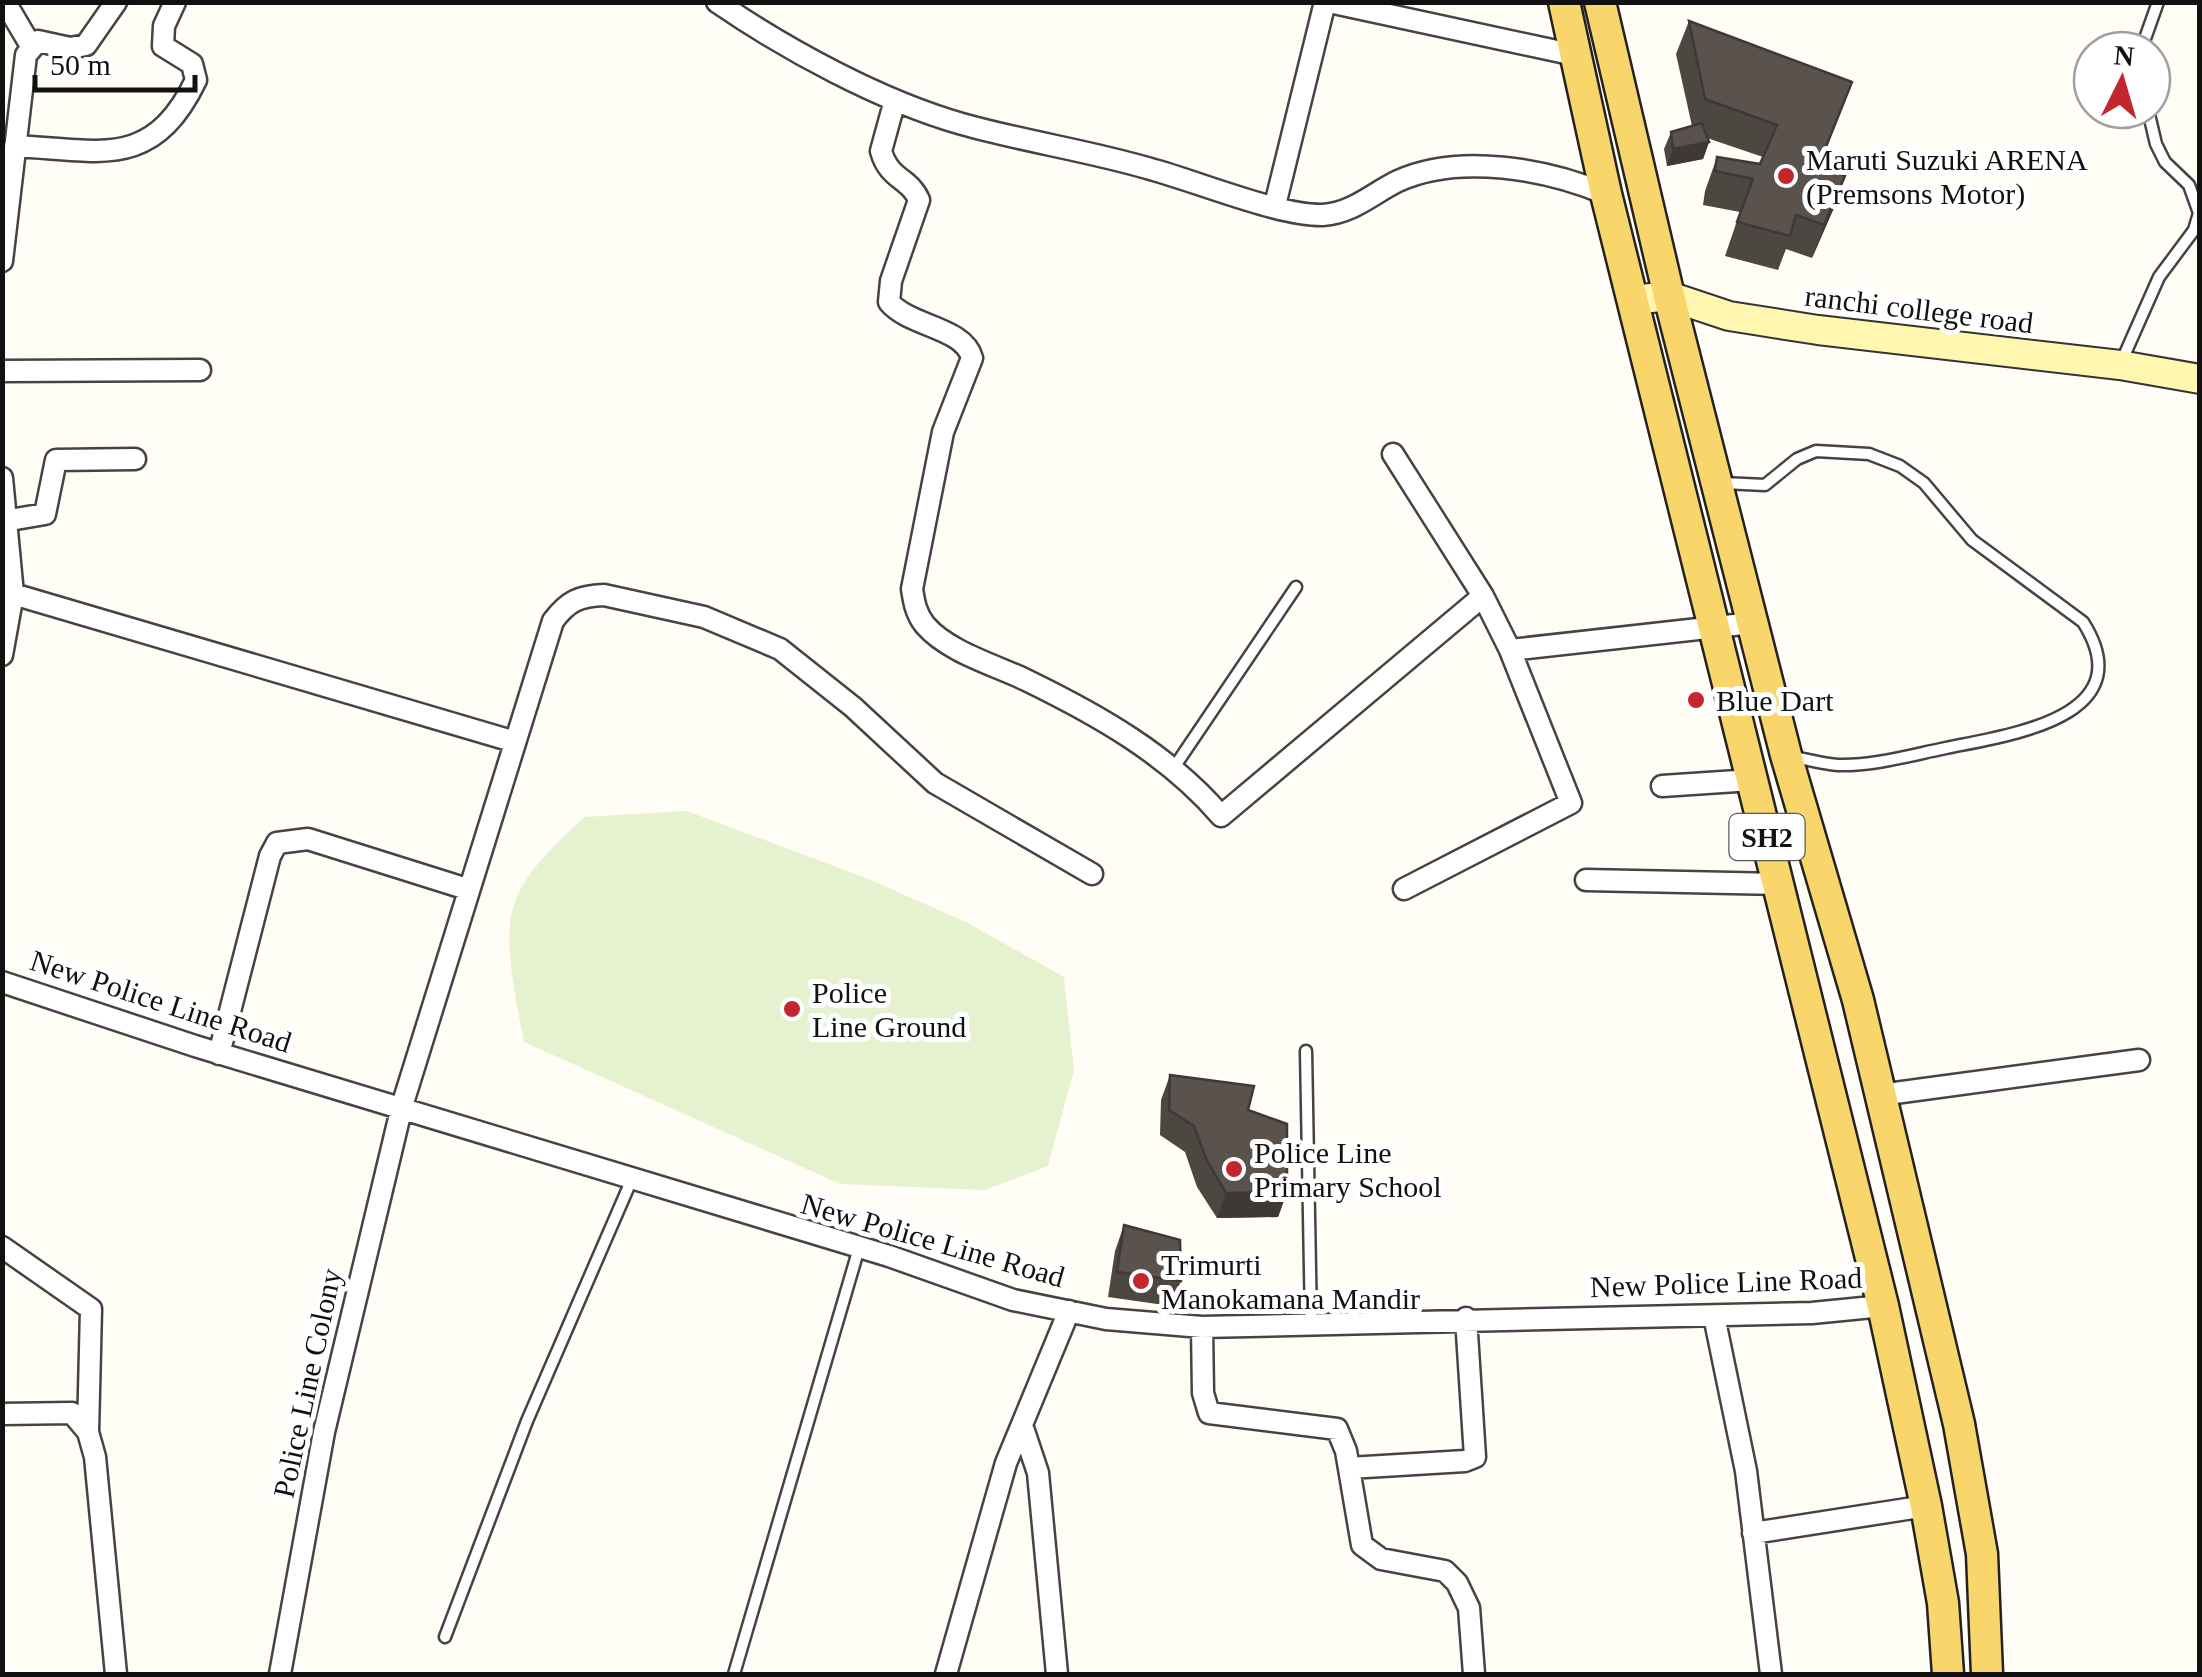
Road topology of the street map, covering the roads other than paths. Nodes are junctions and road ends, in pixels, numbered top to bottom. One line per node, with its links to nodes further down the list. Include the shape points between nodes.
1 (5, 2): 10 (street)
2 (116, 2): 10 (street, via 80,48)
3 (175, 2): 14 (street, via 162,46 192,64 196,80 150,140 113,151)
4 (718, 2): 12 (street)
5 (1327, 2): 11 (street); 16 (street)
6 (1564, 2): 11 (main road, SH2)
7 (1600, 2): 18 (main road, SH2)
8 (2158, 2): 9 (lane)
9 (2148, 30)
10 (30, 46): 14 (street)
11 (1575, 55): 15 (main road, SH2)
12 (895, 100): 16 (street, via 958,123 1105,155); 38 (street, via 881,151 894,178 919,200 889,302 959,340 972,358 944,432 912,589 915,609 951,644 1074,704)
13 (2153, 130): 20 (lane, via 2165,162 2189,184 2199,213 2159,277)
14 (15, 146): 17 (street)
15 (1606, 194): 16 (street, via 1569,178 1459,168 1426,171 1339,213); 19 (main road, SH2)
16 (1275, 205)
17 (2, 261)
18 (1669, 296): 19 (street, ranchi college road); 20 (street, ranchi college road, via 1730,316 1818,330); 27 (main road, SH2)
19 (1634, 300): 33 (main road, SH2)
20 (2120, 366): 23 (street, ranchi college road)
21 (2, 370): 22 (street)
22 (200, 370)
23 (2200, 379)
24 (1394, 454): 31 (street)
25 (135, 459): 28 (street, via 56,460 45,514)
26 (2, 478): 28 (street)
27 (1716, 482): 32 (main road, SH2); 37 (lane, via 1766,485 1798,458 1837,448 1900,466 1932,491 1972,540 2083,622 2095,640 2096,672 2080,704 2032,730 1881,761 1838,765)
28 (6, 523): 30 (street)
29 (1296, 587): 38 (lane)
30 (13, 594): 35 (street); 36 (street)
31 (1484, 596): 34 (street); 38 (street, via 1221,816)
32 (1752, 623): 33 (street); 37 (main road, SH2)
33 (1716, 630): 34 (street); 39 (main road, SH2)
34 (1510, 650): 45 (street, via 1571,803)
35 (2, 655)
36 (512, 741): 41 (street, Police Line Colony, via 553,622 580,596 604,595 704,618 780,649 935,783); 44 (street, Police Line Colony)
37 (1786, 756): 50 (main road, SH2)
38 (1173, 769)
39 (1752, 780): 40 (street); 43 (main road, SH2)
40 (1662, 786)
41 (1092, 874)
42 (1586, 880): 43 (street)
43 (1780, 884): 55 (main road, SH2)
44 (468, 889): 48 (street, via 308,839 277,843); 51 (street, Police Line Colony)
45 (1404, 889)
46 (2, 982): 48 (street, New Police Line Road)
47 (1306, 1051): 59 (lane)
48 (219, 1054): 51 (street, New Police Line Road)
49 (2139, 1060): 50 (street)
50 (1880, 1095): 76 (main road, SH2, via 1972,1490)
51 (402, 1106): 52 (street, New Police Line Road); 69 (street, Police Line Colony, via 324,1432)
52 (632, 1179): 54 (street, New Police Line Road); 67 (lane, via 527,1421)
53 (2, 1247): 63 (street, via 91,1309)
54 (859, 1248): 56 (street, New Police Line Road); 70 (lane)
55 (1884, 1306): 57 (street, New Police Line Road); 65 (main road, SH2)
56 (1068, 1312): 60 (street, New Police Line Road); 62 (street)
57 (1714, 1316): 58 (street, New Police Line Road); 66 (street)
58 (1466, 1318): 59 (street, New Police Line Road); 64 (street, via 1475,1457)
59 (1312, 1324): 60 (street, New Police Line Road)
60 (1202, 1327): 64 (street, via 1209,1413 1327,1425 1343,1438)
61 (2, 1414): 63 (street, via 72,1413)
62 (1022, 1424): 71 (street); 72 (street, via 1038,1473)
63 (88, 1432): 68 (street)
64 (1349, 1468): 73 (street, via 1368,1553 1445,1571 1457,1583 1469,1608)
65 (1926, 1506): 66 (street); 75 (main road, SH2)
66 (1753, 1532): 74 (street)
67 (445, 1637)
68 (116, 1674)
69 (280, 1674)
70 (734, 1674)
71 (946, 1674)
72 (1057, 1674)
73 (1474, 1674)
74 (1771, 1674)
75 (1948, 1674)
76 (1987, 1674)

